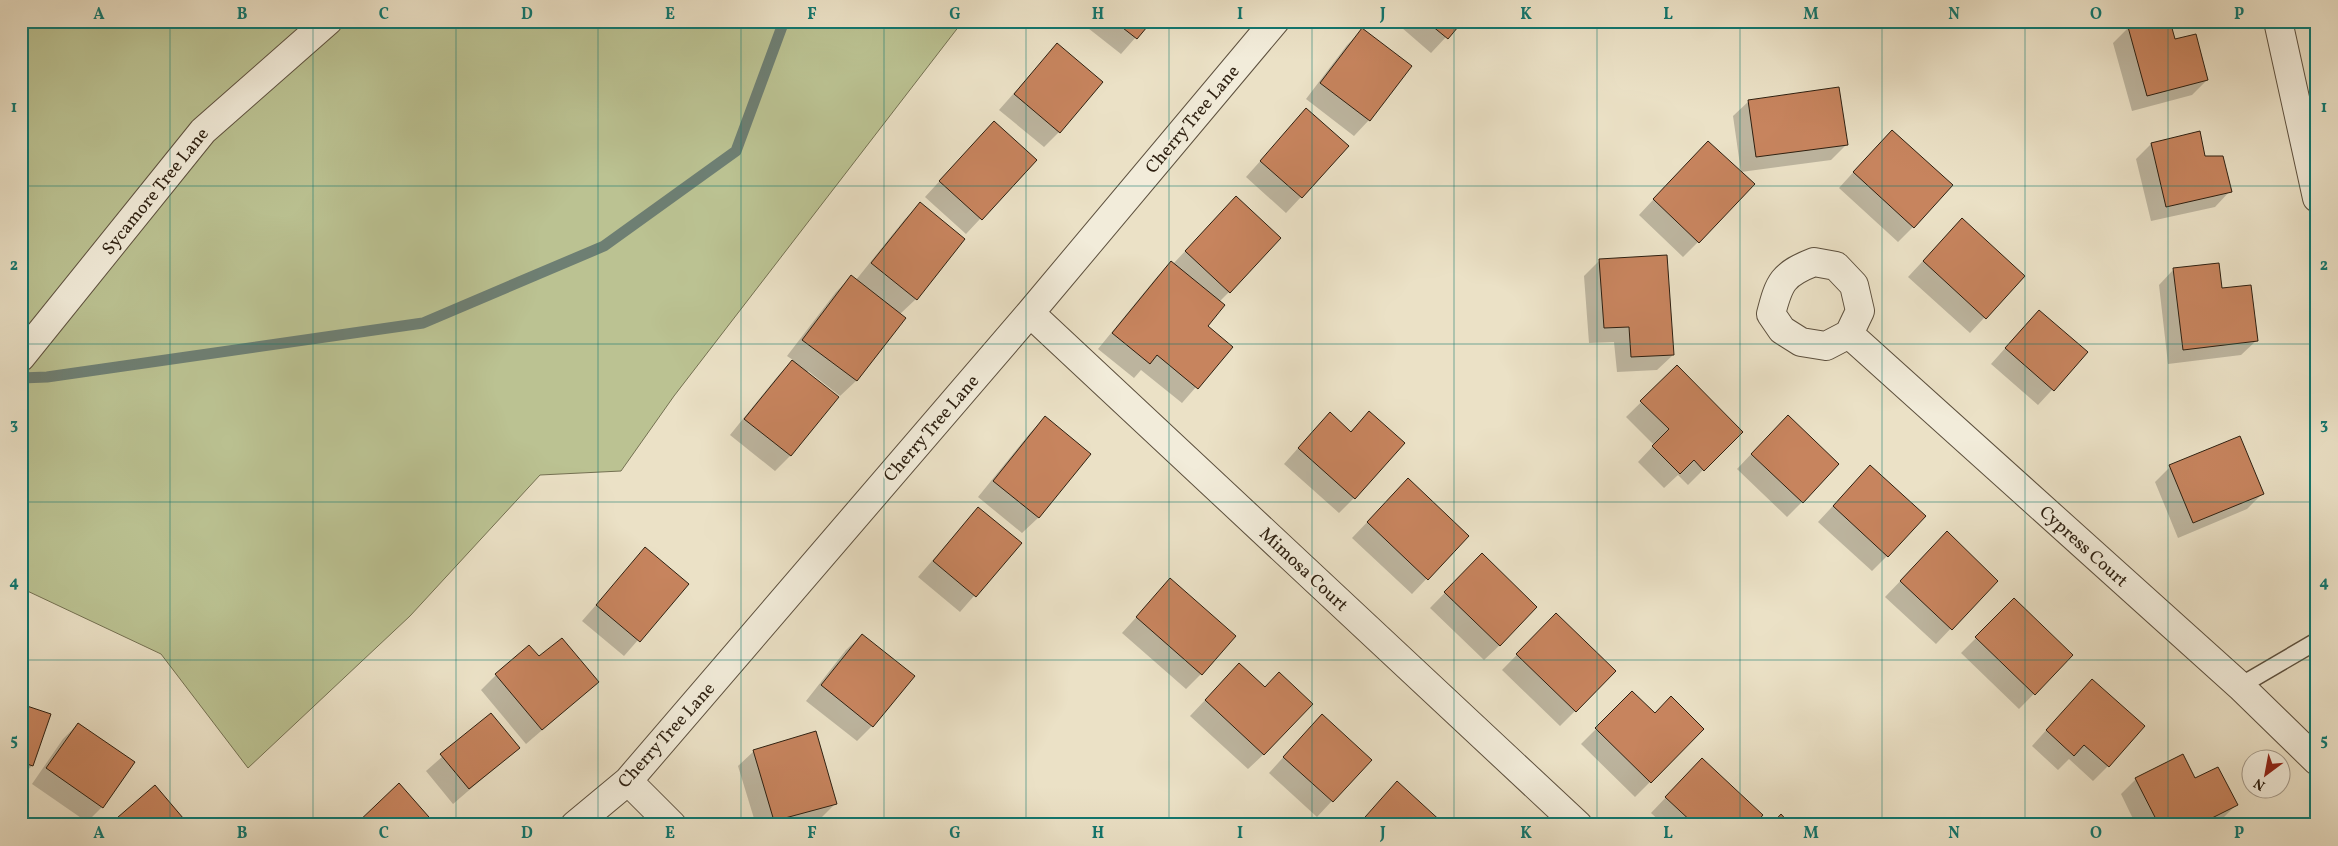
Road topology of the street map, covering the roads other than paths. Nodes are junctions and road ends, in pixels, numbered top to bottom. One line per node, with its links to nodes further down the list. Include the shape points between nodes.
1 (328, 21): 7 (street, Sycamore Tree Lane, via 202,131)
2 (1275, 21): 5 (street, Cherry Tree Lane)
3 (2278, 21): 4 (street)
4 (2317, 198)
5 (1030, 313): 11 (street, Cherry Tree Lane); 14 (street, Mimosa Court)
6 (1849, 334): 9 (street, Cypress Court)
7 (21, 357)
8 (2317, 641): 9 (lane)
9 (2240, 686): 10 (street, Cypress Court)
10 (2317, 761)
11 (628, 781): 12 (street, Cherry Tree Lane); 13 (street)
12 (575, 825)
13 (672, 825)
14 (1578, 825)

